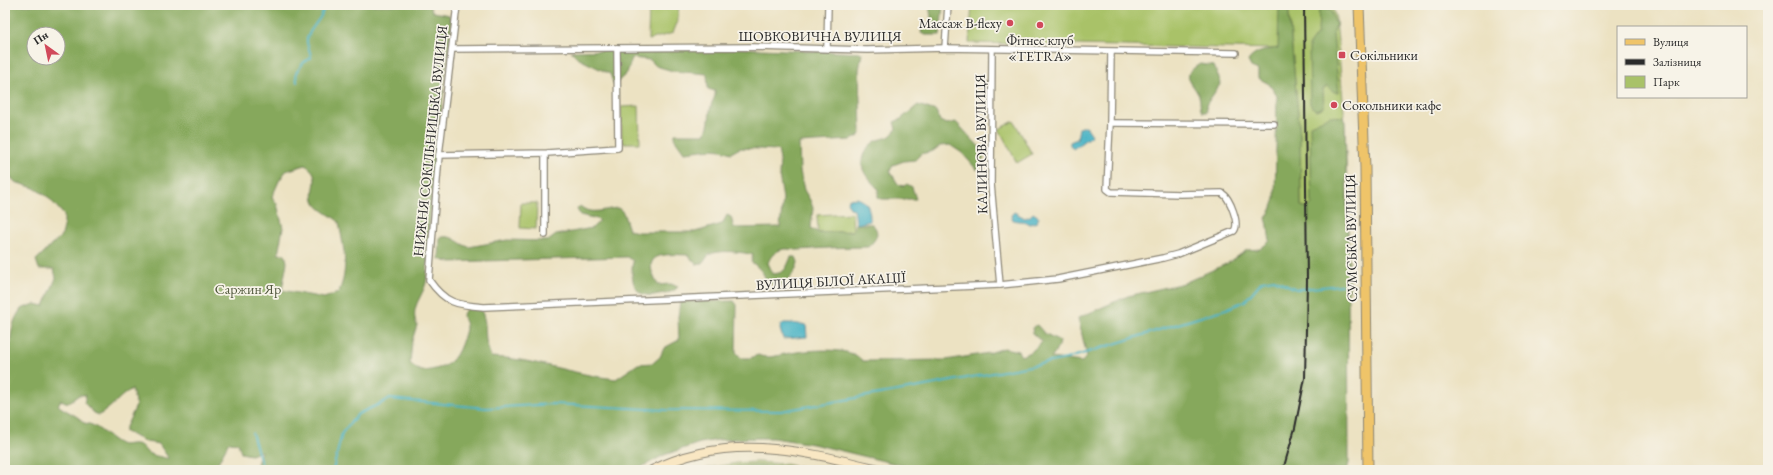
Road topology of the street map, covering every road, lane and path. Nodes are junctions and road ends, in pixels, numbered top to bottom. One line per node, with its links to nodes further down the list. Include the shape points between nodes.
1 (457, 5): 5 (street, НИЖНЯ СОКІЛЬНИЦЬКА ВУЛИЦЯ)
2 (828, 5): 7 (street)
3 (948, 5): 8 (street)
4 (1359, 5): 21 (main road, СУМСЬКА ВУЛИЦЯ, via 1365,161)
5 (452, 48): 6 (street, ШОВКОВИЧНА ВУЛИЦЯ); 15 (street, НИЖНЯ СОКІЛЬНИЦЬКА ВУЛИЦЯ)
6 (617, 48): 7 (street, ШОВКОВИЧНА ВУЛИЦЯ); 14 (street, via 618,148)
7 (827, 48): 8 (street, ШОВКОВИЧНА ВУЛИЦЯ)
8 (945, 48): 9 (street, ШОВКОВИЧНА ВУЛИЦЯ)
9 (992, 50): 10 (street, ШОВКОВИЧНА ВУЛИЦЯ); 18 (street, КАЛИНОВА ВУЛИЦЯ, via 991,184)
10 (1111, 52): 11 (street, ШОВКОВИЧНА ВУЛИЦЯ); 12 (street)
11 (1236, 53)
12 (1110, 122): 13 (street); 18 (street, ВУЛИЦЯ БІЛОЇ АКАЦІЇ, via 1107,189 1111,192 1222,193 1228,199 1236,229 1232,233 1163,258 1058,279)
13 (1274, 124)
14 (545, 154): 15 (street); 16 (street)
15 (439, 155): 17 (street, НИЖНЯ СОКІЛЬНИЦЬКА ВУЛИЦЯ)
16 (545, 235)
17 (429, 280): 18 (street, ВУЛИЦЯ БІЛОЇ АКАЦІЇ, via 438,293 450,302 484,307)
18 (1000, 285)
19 (652, 470): 20 (main road, via 689,455 726,448 754,447 798,451)
20 (883, 470)
21 (1368, 470)

